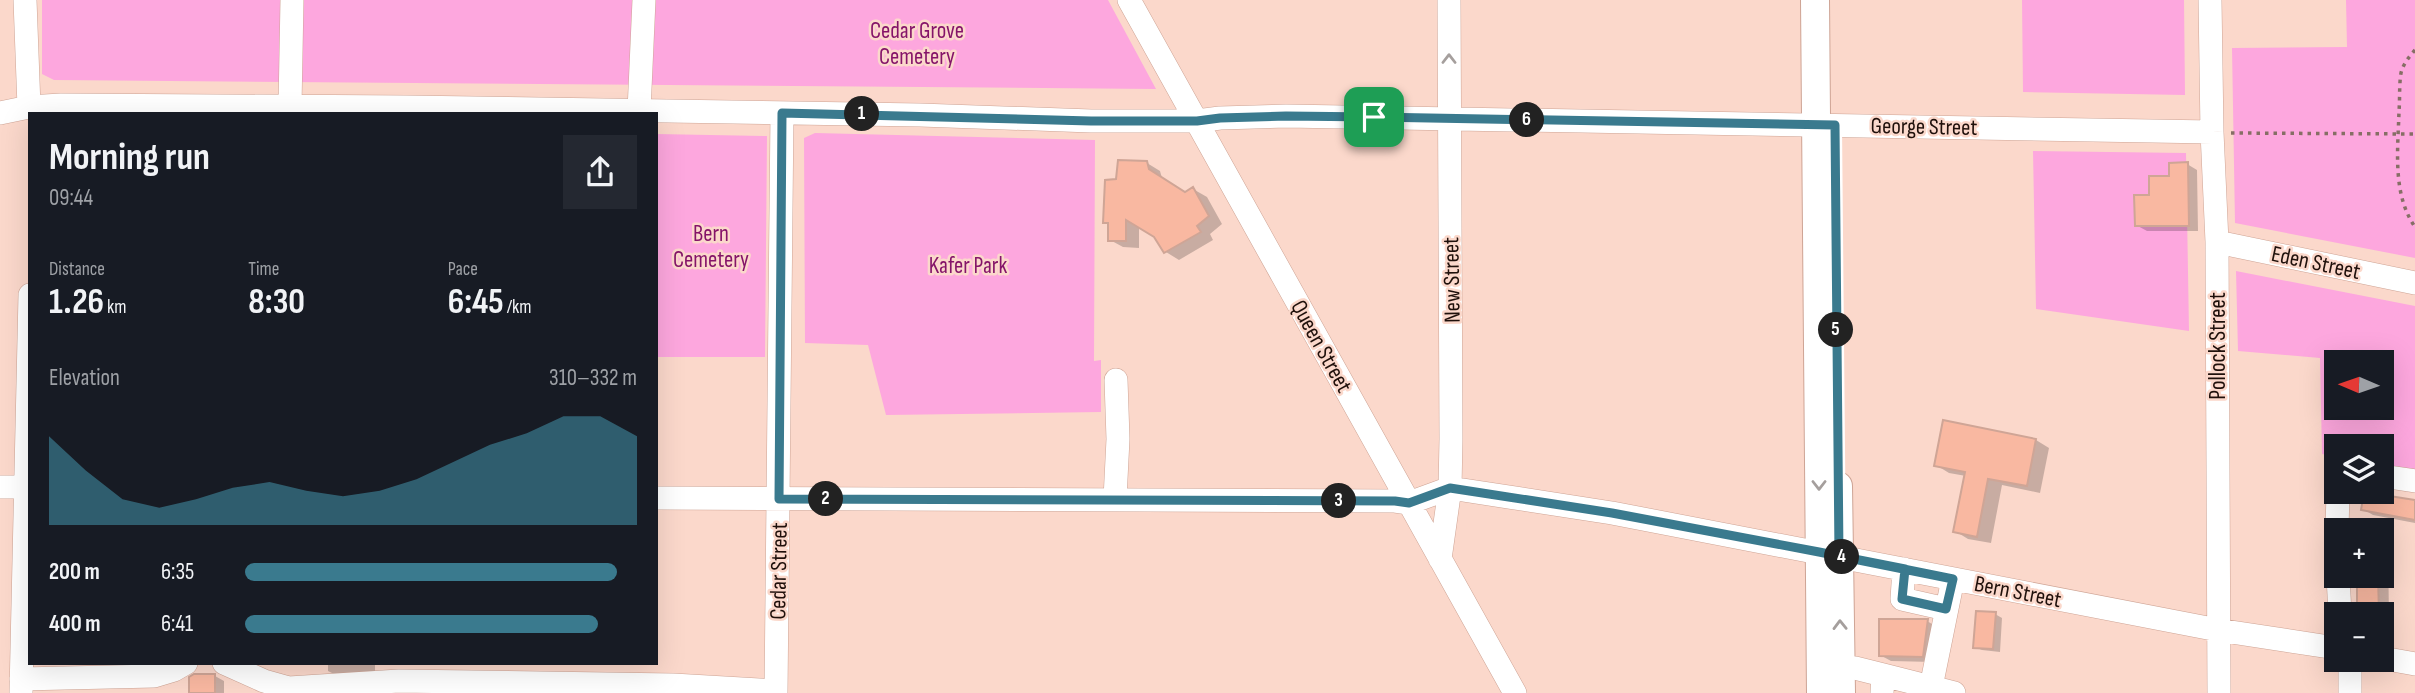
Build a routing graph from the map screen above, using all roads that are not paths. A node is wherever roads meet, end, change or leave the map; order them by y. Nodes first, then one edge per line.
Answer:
1 (25, 0) edge
2 (292, 0) edge
3 (644, 0) edge
4 (1129, 0) edge
5 (1449, 0) edge
6 (1815, 0) edge
7 (1834, 0) edge
8 (2210, 0) edge
9 (290, 106) junction
10 (32, 109) edge
11 (407, 110) edge
12 (639, 110) junction
13 (0, 113) edge
14 (782, 113) junction
15 (1449, 119) junction
16 (1197, 121) junction
17 (1826, 125) junction
18 (2212, 132) junction
19 (2217, 242) junction
20 (2415, 282) edge
21 (1116, 380) dead end
22 (2394, 478) edge
23 (2415, 481) edge
24 (0, 487) edge
25 (28, 487) edge
26 (1450, 488) junction
27 (658, 498) edge
28 (779, 499) junction
29 (1115, 499) junction
30 (1409, 503) junction
31 (1829, 554) junction
32 (1440, 559) junction
33 (1905, 569) junction
34 (1953, 579) junction
35 (1946, 609) junction
36 (2218, 630) junction
37 (2324, 646) edge
38 (11, 651) edge
39 (2394, 660) edge
40 (2415, 664) edge
41 (183, 665) edge
42 (228, 665) edge
43 (2350, 672) edge
44 (399, 679) edge
45 (1841, 680) edge
46 (1882, 684) edge
47 (21, 686) edge
48 (1931, 687) junction
49 (776, 692) edge
50 (1515, 693) edge
51 (1821, 693) edge
52 (1954, 693) edge
53 (2219, 693) edge
54 (2350, 693) edge

1 - 10 street
2 - 9 street
3 - 12 street
4 - 16 street, Queen Street
15 -> 5 street, New Street
6 - 17 main road
7 - 17 main road
8 - 18 street, Pollock Street
9 - 10 street, George Street
9 - 11 street, George Street
10 - 13 street, George Street
11 - 12 street, George Street
12 - 14 street, George Street
14 - 16 street, George Street
14 - 28 street, Cedar Street
15 - 16 street, George Street
15 - 17 street, George Street
15 - 26 street, New Street
16 - 30 street, Queen Street
17 - 18 street, George Street
17 - 31 main road
18 - 19 street, Pollock Street
19 - 20 street, Eden Street
19 - 36 street, Pollock Street
21 - 29 street
22 - 23 street
24 - 25 street
25 - 38 street
26 - 30 street, Bern Street
26 - 31 street, Bern Street
26 - 32 street, New Street
27 - 28 street, Bern Street
28 - 29 street, Bern Street
28 - 49 street, Cedar Street
29 - 30 street, Bern Street
30 - 32 street, Queen Street
31 - 33 street, Bern Street
45 -> 31 main road
31 - 51 main road
32 - 50 street, Queen Street
33 - 34 street, Bern Street
33 - 35 street
34 - 35 street
34 - 36 street, Bern Street
35 - 48 street
36 - 37 street, Bern Street
36 - 53 street, Pollock Street
38 - 47 street
39 - 40 street
41 - 47 street
42 - 44 street
43 - 54 street
44 - 49 street
45 - 46 street
46 - 48 street
48 - 52 street

